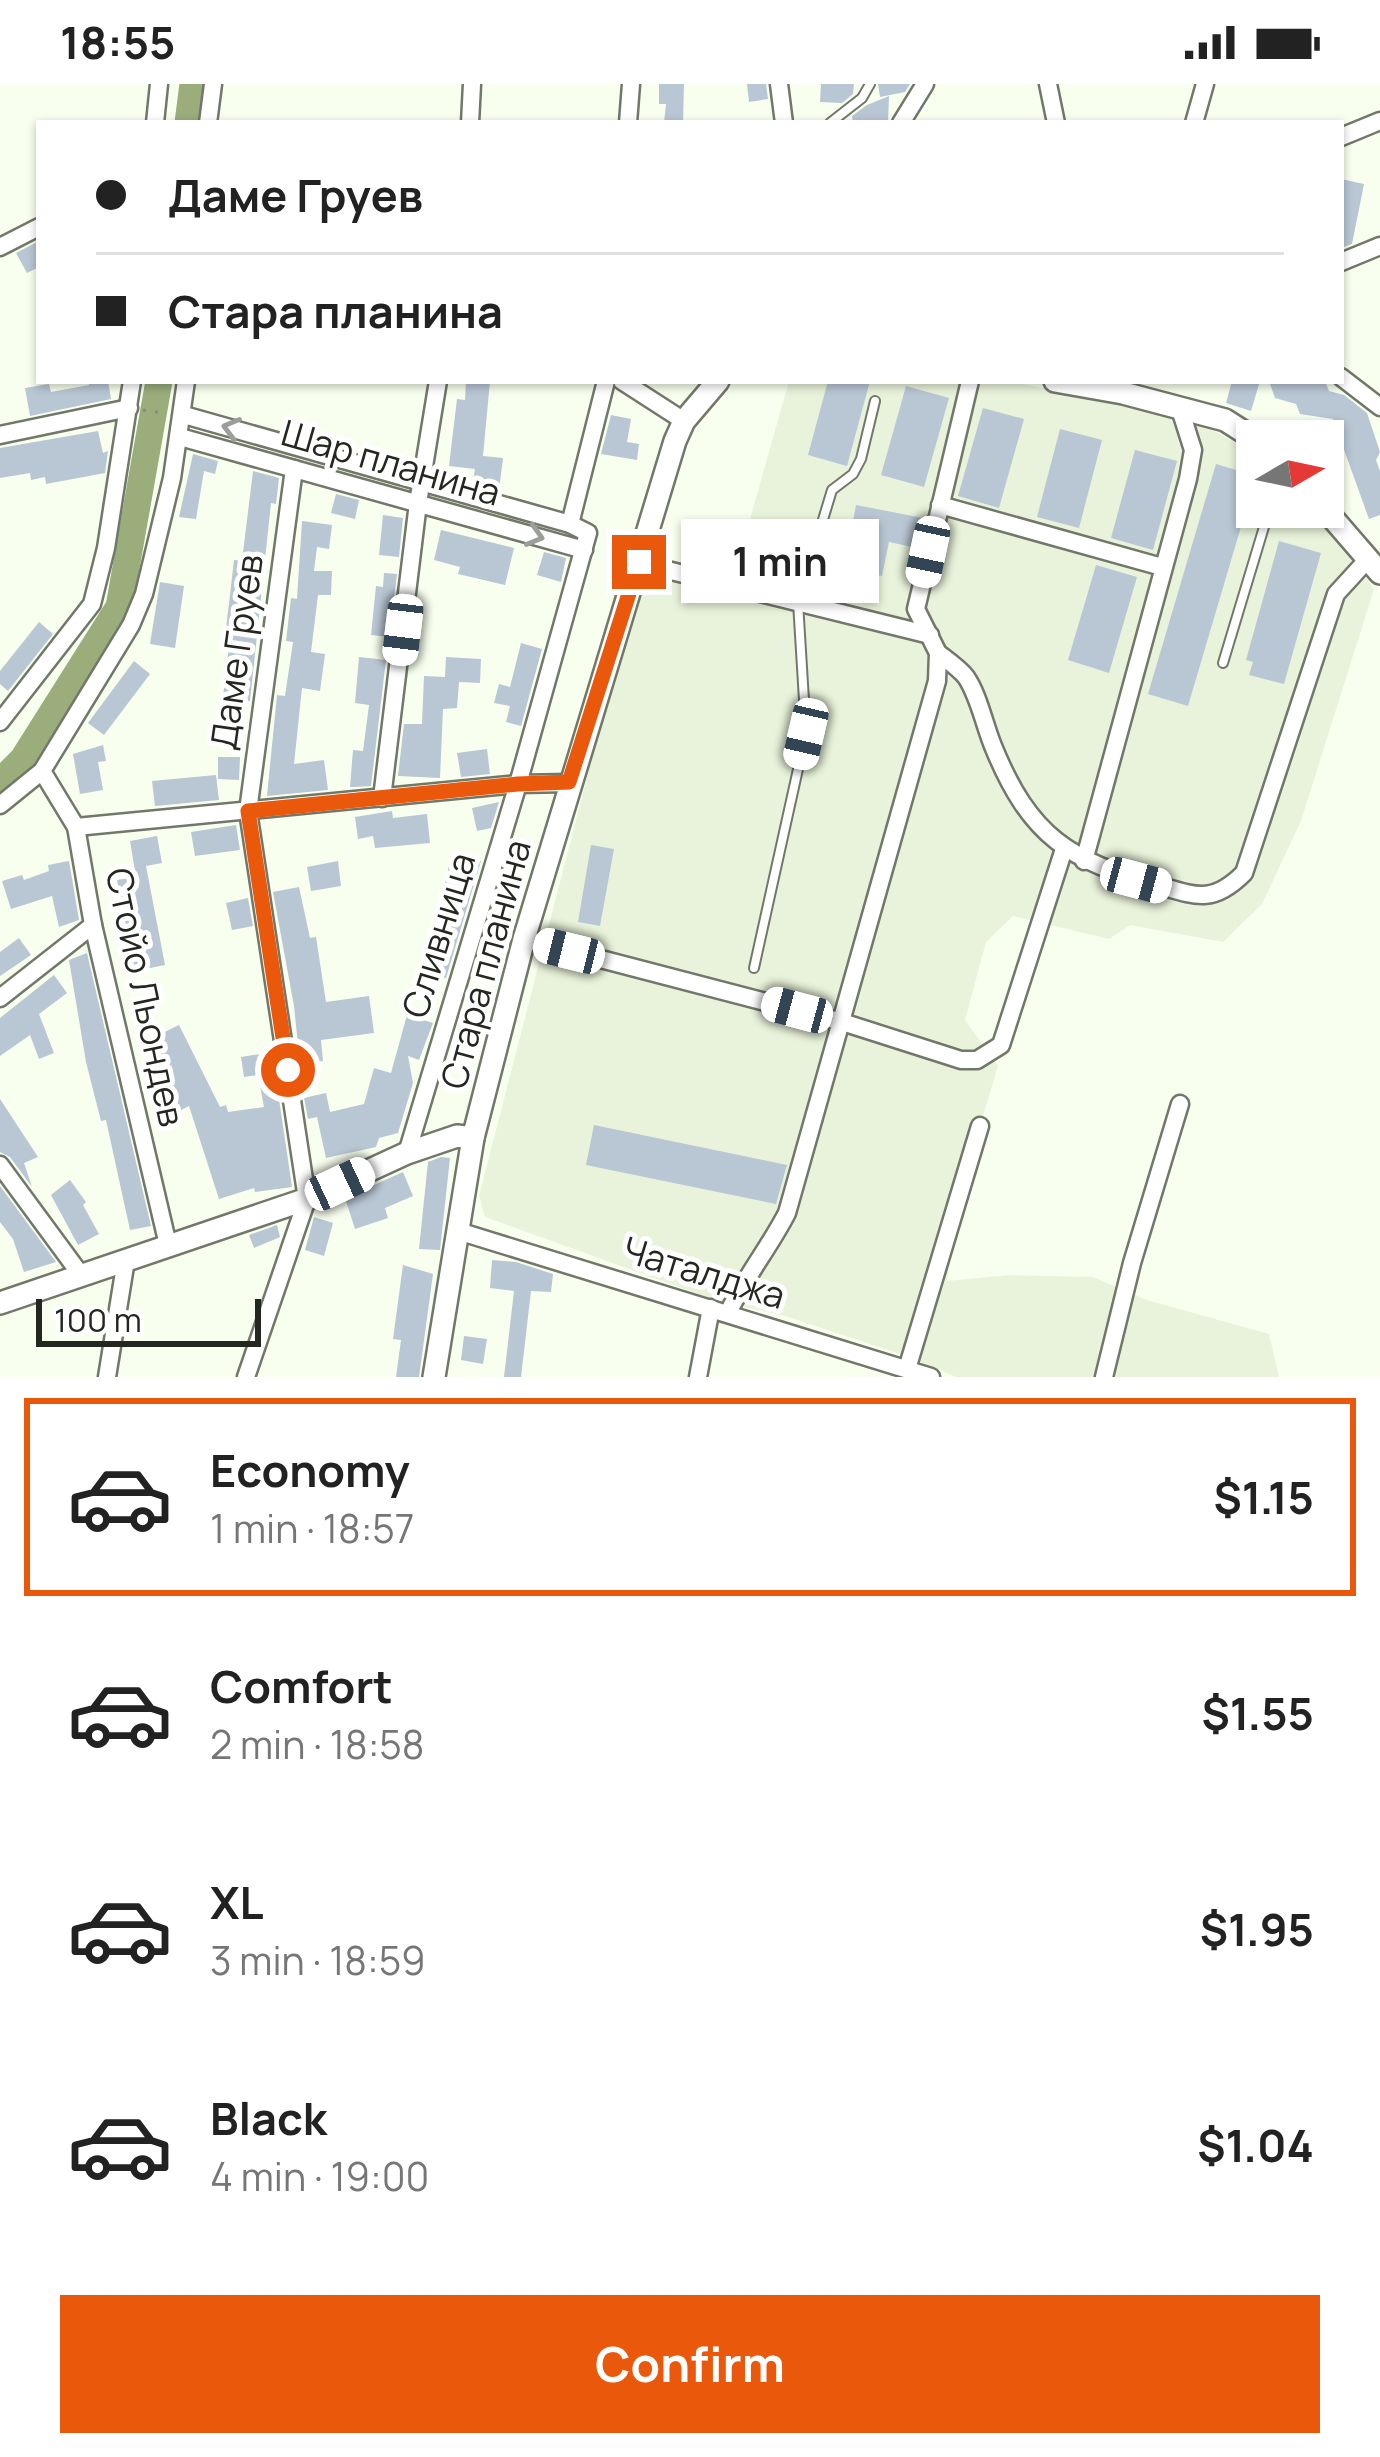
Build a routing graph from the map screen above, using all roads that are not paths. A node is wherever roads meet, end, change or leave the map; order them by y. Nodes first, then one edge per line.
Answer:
1 (159, 84) edge
2 (213, 84) edge
3 (472, 84) edge
4 (631, 84) edge
5 (778, 84) edge
6 (870, 84) edge
7 (926, 84) edge
8 (1048, 84) edge
9 (1205, 84) edge
10 (155, 120) edge
11 (208, 120) edge
12 (470, 120) edge
13 (628, 120) edge
14 (784, 120) edge
15 (834, 120) edge
16 (904, 120) edge
17 (1055, 120) edge
18 (1195, 120) edge
19 (1380, 121) edge
20 (1344, 136) edge
21 (36, 229) edge
22 (1380, 246) edge
23 (0, 247) edge
24 (1344, 261) edge
25 (1344, 379) edge
26 (132, 384) edge
27 (186, 384) edge
28 (437, 384) edge
29 (605, 384) edge
30 (627, 384) edge
31 (715, 384) edge
32 (969, 384) edge
33 (1089, 384) edge
34 (1126, 387) edge
35 (875, 401) dead end
36 (1380, 407) edge
37 (129, 408) junction
38 (1180, 409) junction
39 (184, 416) junction
40 (684, 421) junction
41 (1236, 427) edge
42 (0, 435) edge
43 (180, 437) junction
44 (294, 470) junction
45 (421, 480) junction
46 (418, 503) junction
47 (940, 505) junction
48 (578, 527) junction
49 (1264, 528) edge
50 (1341, 528) edge
51 (584, 550) junction
52 (639, 562) junction
53 (1374, 566) edge
54 (1162, 567) junction
55 (798, 602) junction
56 (934, 644) junction
57 (1223, 663) dead end
58 (1, 718) edge
59 (42, 771) junction
60 (569, 782) junction
61 (518, 784) junction
62 (382, 799) junction
63 (0, 805) edge
64 (248, 811) junction
65 (76, 827) junction
66 (1064, 849) junction
67 (1084, 861) junction
68 (93, 925) junction
69 (524, 939) junction
70 (754, 968) dead end
71 (0, 998) edge
72 (842, 1022) junction
73 (1180, 1103) dead end
74 (980, 1126) dead end
75 (473, 1138) junction
76 (406, 1153) junction
77 (0, 1165) edge
78 (307, 1199) junction
79 (458, 1231) junction
80 (169, 1246) junction
81 (126, 1260) junction
82 (82, 1275) junction
83 (0, 1303) edge
84 (720, 1310) junction
85 (883, 1369) edge
86 (907, 1369) junction
87 (107, 1377) edge
88 (246, 1377) edge
89 (434, 1377) edge
90 (698, 1377) edge
91 (931, 1377) edge
92 (1104, 1377) edge

1 - 10 street
2 - 11 street
3 - 12 street
4 - 13 street
5 - 14 street
6 - 15 lane
7 - 16 street
8 - 17 street
9 - 18 street
19 - 20 street
21 - 23 street
22 - 24 street
25 - 36 street
26 - 37 street
27 - 39 street
28 - 45 street
29 - 48 street, Сливница
30 - 40 street
31 - 40 street, Стара планина
32 - 47 street
33 - 34 street
34 - 38 street
35 - 55 lane
37 - 42 street
37 - 58 street
38 - 41 street
38 - 54 street
39 - 43 street
45 -> 39 street, Шар планина
40 - 52 street, Стара планина
43 - 44 street, Шар планина
43 - 59 street
44 - 46 street, Шар планина
44 - 64 street, Даме Груев
45 - 46 street
45 - 48 street, Шар планина
46 -> 51 street, Шар планина
46 - 62 street
47 - 54 street
47 - 56 street
48 - 51 street, Сливница
49 - 57 lane
50 - 53 street
51 - 61 street, Сливница
52 - 55 street
52 - 60 street, Стара планина
53 - 67 street
54 - 67 street
55 - 56 street
55 - 70 lane
56 - 66 street
56 - 72 street
59 - 63 street
59 - 65 street, Стойо Льондев
60 - 61 street
60 - 69 street, Стара планина
61 - 62 street
61 - 76 street, Сливница
62 - 64 street
64 - 65 street
64 - 78 street, Даме Груев
65 - 68 street, Стойо Льондев
66 - 67 street
66 - 72 street
68 - 71 street
68 - 80 street, Стойо Льондев
69 - 72 street
69 - 75 street, Стара планина
72 - 84 street
73 - 92 street
74 - 86 street
75 - 76 street
75 - 79 street, Стара планина
76 - 78 street
77 - 82 street
78 - 80 street
78 - 88 street
79 - 84 street, Чаталджа
79 - 89 street, Стара планина
80 - 81 street
81 - 82 street
81 - 87 street
82 - 83 street
84 - 85 street, Чаталджа
84 - 90 street
85 - 86 street, Чаталджа
86 - 91 street, Чаталджа

